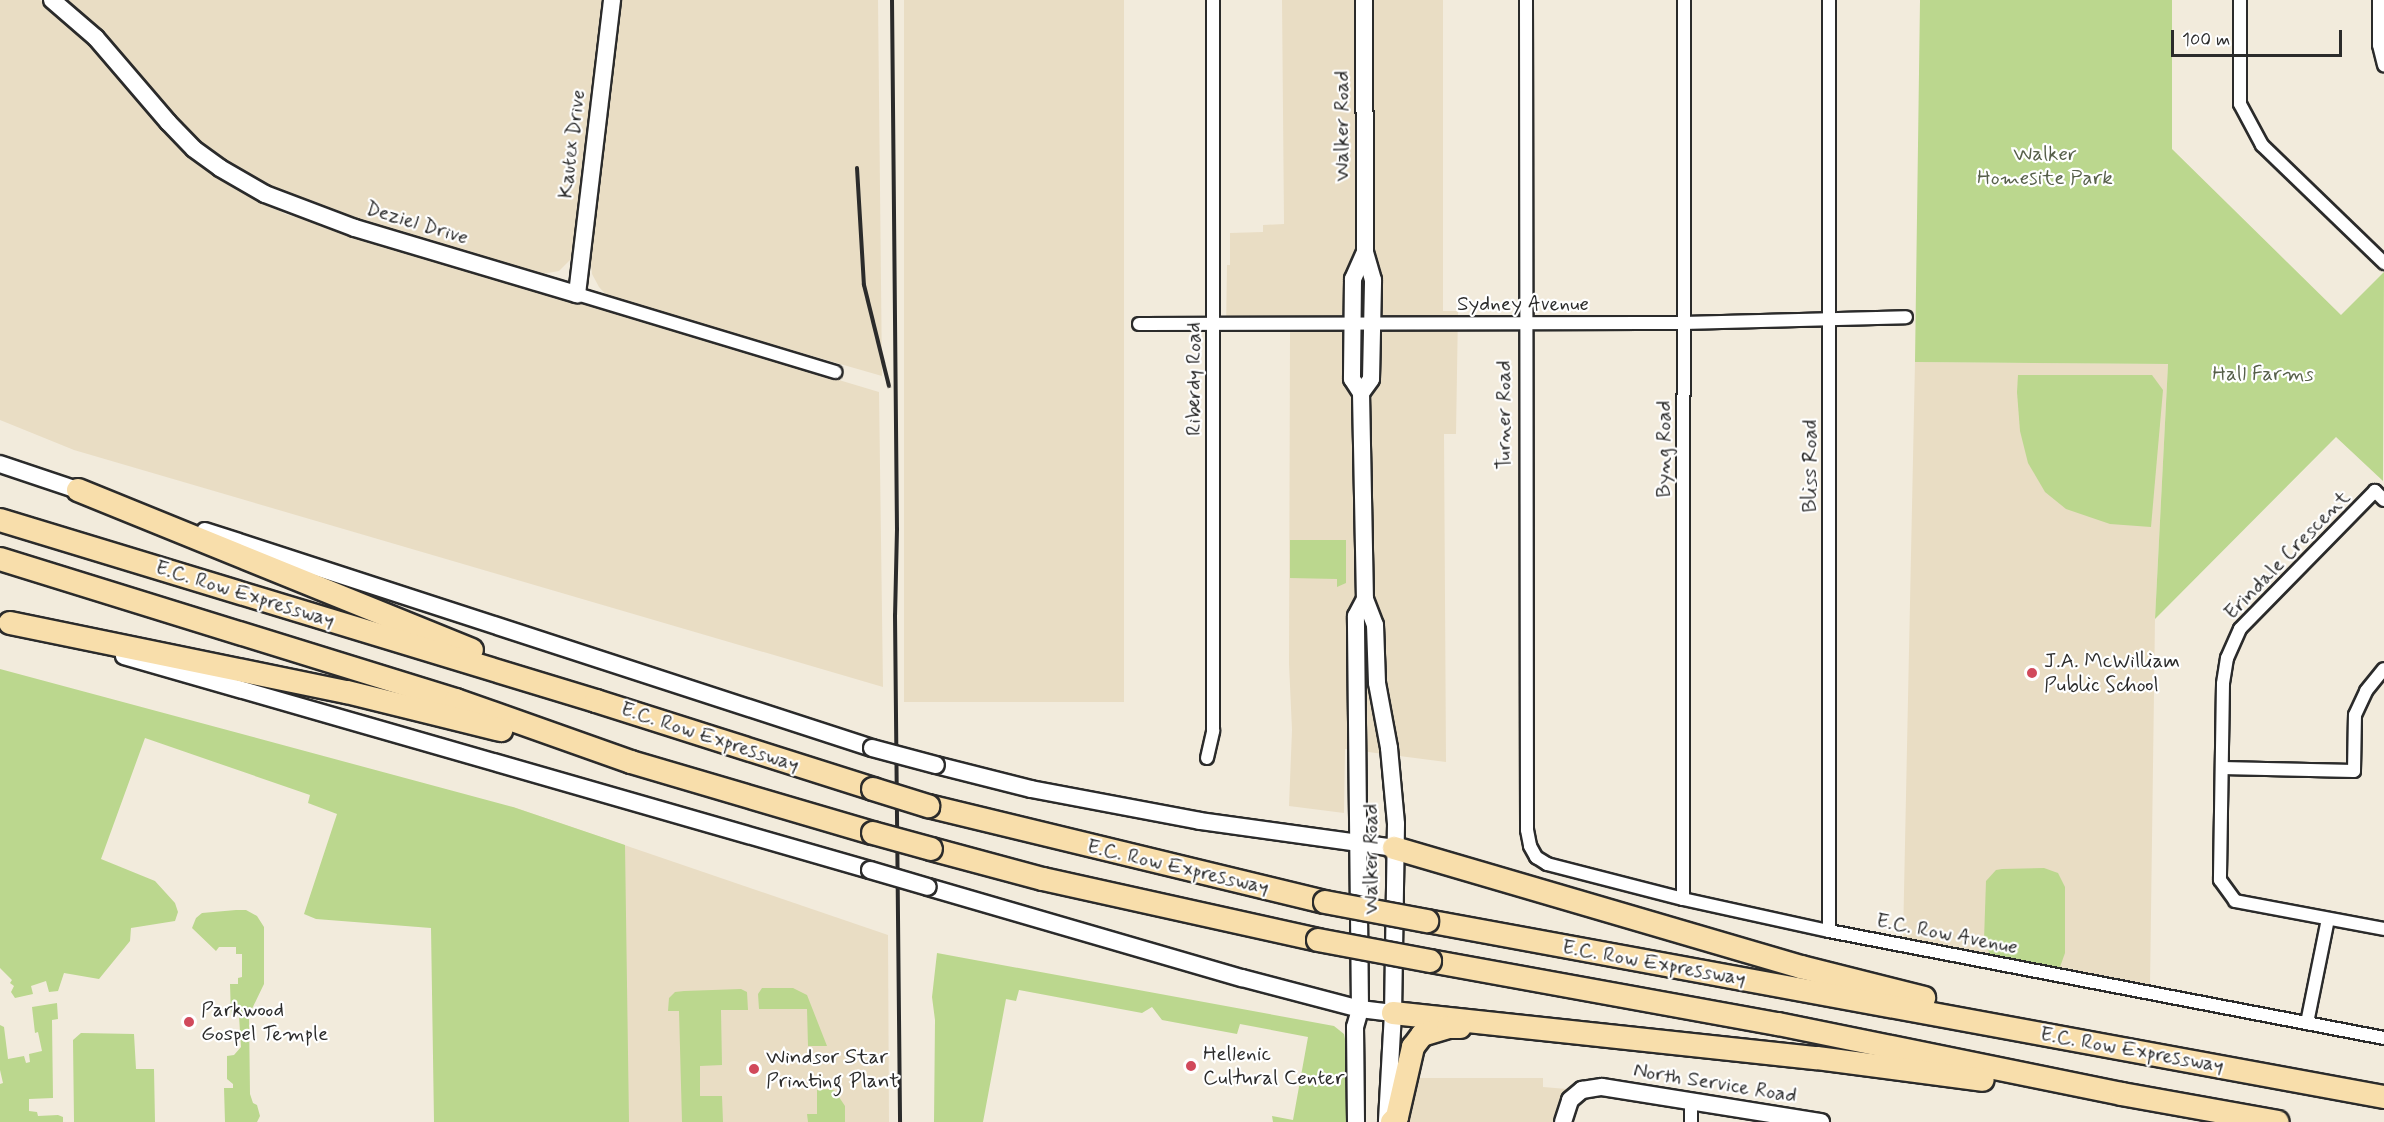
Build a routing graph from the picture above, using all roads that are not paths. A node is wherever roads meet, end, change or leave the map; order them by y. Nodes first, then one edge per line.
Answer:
1 (52, 0) edge
2 (612, 0) edge
3 (1213, 0) edge
4 (1364, 0) edge
5 (1526, 0) edge
6 (1684, 0) edge
7 (1829, 0) edge
8 (2240, 0) edge
9 (2379, 0) edge
10 (2384, 65) edge
11 (1365, 252) junction
12 (2384, 263) edge
13 (577, 294) junction
14 (1906, 317) dead end
15 (1829, 321) junction
16 (1213, 323) junction
17 (1526, 323) junction
18 (1683, 323) junction
19 (1139, 324) dead end
20 (1353, 324) junction
21 (1372, 324) junction
22 (836, 372) dead end
23 (1361, 393) junction
24 (0, 464) edge
25 (78, 490) junction
26 (2384, 500) edge
27 (0, 520) edge
28 (0, 560) edge
29 (1365, 599) junction
30 (5, 622) edge
31 (2384, 669) edge
32 (596, 701) junction
33 (1207, 758) dead end
34 (631, 762) junction
35 (2222, 768) junction
36 (1527, 830) joint
37 (1357, 843) junction
38 (1394, 848) junction
39 (1683, 899) junction
40 (2328, 919) junction
41 (2384, 929) edge
42 (1829, 931) junction
43 (1360, 1009) junction
44 (1393, 1013) junction
45 (2307, 1023) junction
46 (1525, 1027) junction
47 (2070, 1038) junction
48 (2384, 1038) edge
49 (2122, 1094) junction
50 (2384, 1097) edge
51 (1691, 1102) junction
52 (1356, 1122) edge
53 (1387, 1122) edge
54 (1392, 1122) edge
55 (1563, 1122) edge
56 (1691, 1122) edge
57 (1821, 1122) edge
58 (2277, 1122) edge

1 - 13 main road, Deziel Drive
2 - 13 main road, Kautex Drive
3 - 16 street, Riberdy Road
4 - 11 main road, Walker Road
5 - 17 street, Turner Road
6 - 18 street, Byng Road
7 - 15 street, Bliss Road
8 - 12 street
9 - 10 street
11 - 20 main road, Walker Road
11 - 21 main road, Walker Road
13 - 22 street, Deziel Drive
14 - 15 street, Sydney Avenue
15 - 18 street, Sydney Avenue
15 - 42 street, Bliss Road
16 - 19 street, Sydney Avenue
16 - 20 street, Sydney Avenue
16 - 33 street, Riberdy Road
17 - 18 street, Sydney Avenue
17 - 21 street, Sydney Avenue
17 - 36 street, Turner Road
18 - 39 street, Byng Road
20 - 21 street, Sydney Avenue
20 - 23 main road, Walker Road
21 - 23 main road, Walker Road
23 - 29 main road, Walker Road
24 - 25 main road
25 - 32 highway
25 - 37 main road, bridge
26 - 35 street, Erindale Crescent
27 - 32 highway, E.C. Row Expressway
28 - 34 highway, E.C. Row Expressway
29 - 37 main road, Walker Road
29 - 38 main road, Walker Road
30 - 34 highway
30 - 43 main road, bridge
31 - 35 street
32 - 47 highway, E.C. Row Expressway, bridge
34 - 49 highway, E.C. Row Expressway, bridge
35 - 40 street, Erindale Crescent
36 - 39 street, E.C. Row Avenue
37 - 38 main road
37 - 43 main road, Walker Road
38 - 44 main road, Walker Road
38 - 47 highway
39 - 42 street, E.C. Row Avenue
40 - 41 street
40 - 45 street
42 - 45 street, E.C. Row Avenue
43 - 44 main road
43 - 52 main road, Walker Road
44 - 46 highway
44 - 53 main road, Walker Road
45 - 48 street, E.C. Row Avenue
46 - 49 highway
46 - 54 highway
47 - 50 highway, E.C. Row Expressway
49 - 58 highway, E.C. Row Expressway
51 - 55 main road, North Service Road
51 - 56 street
51 - 57 main road, North Service Road

